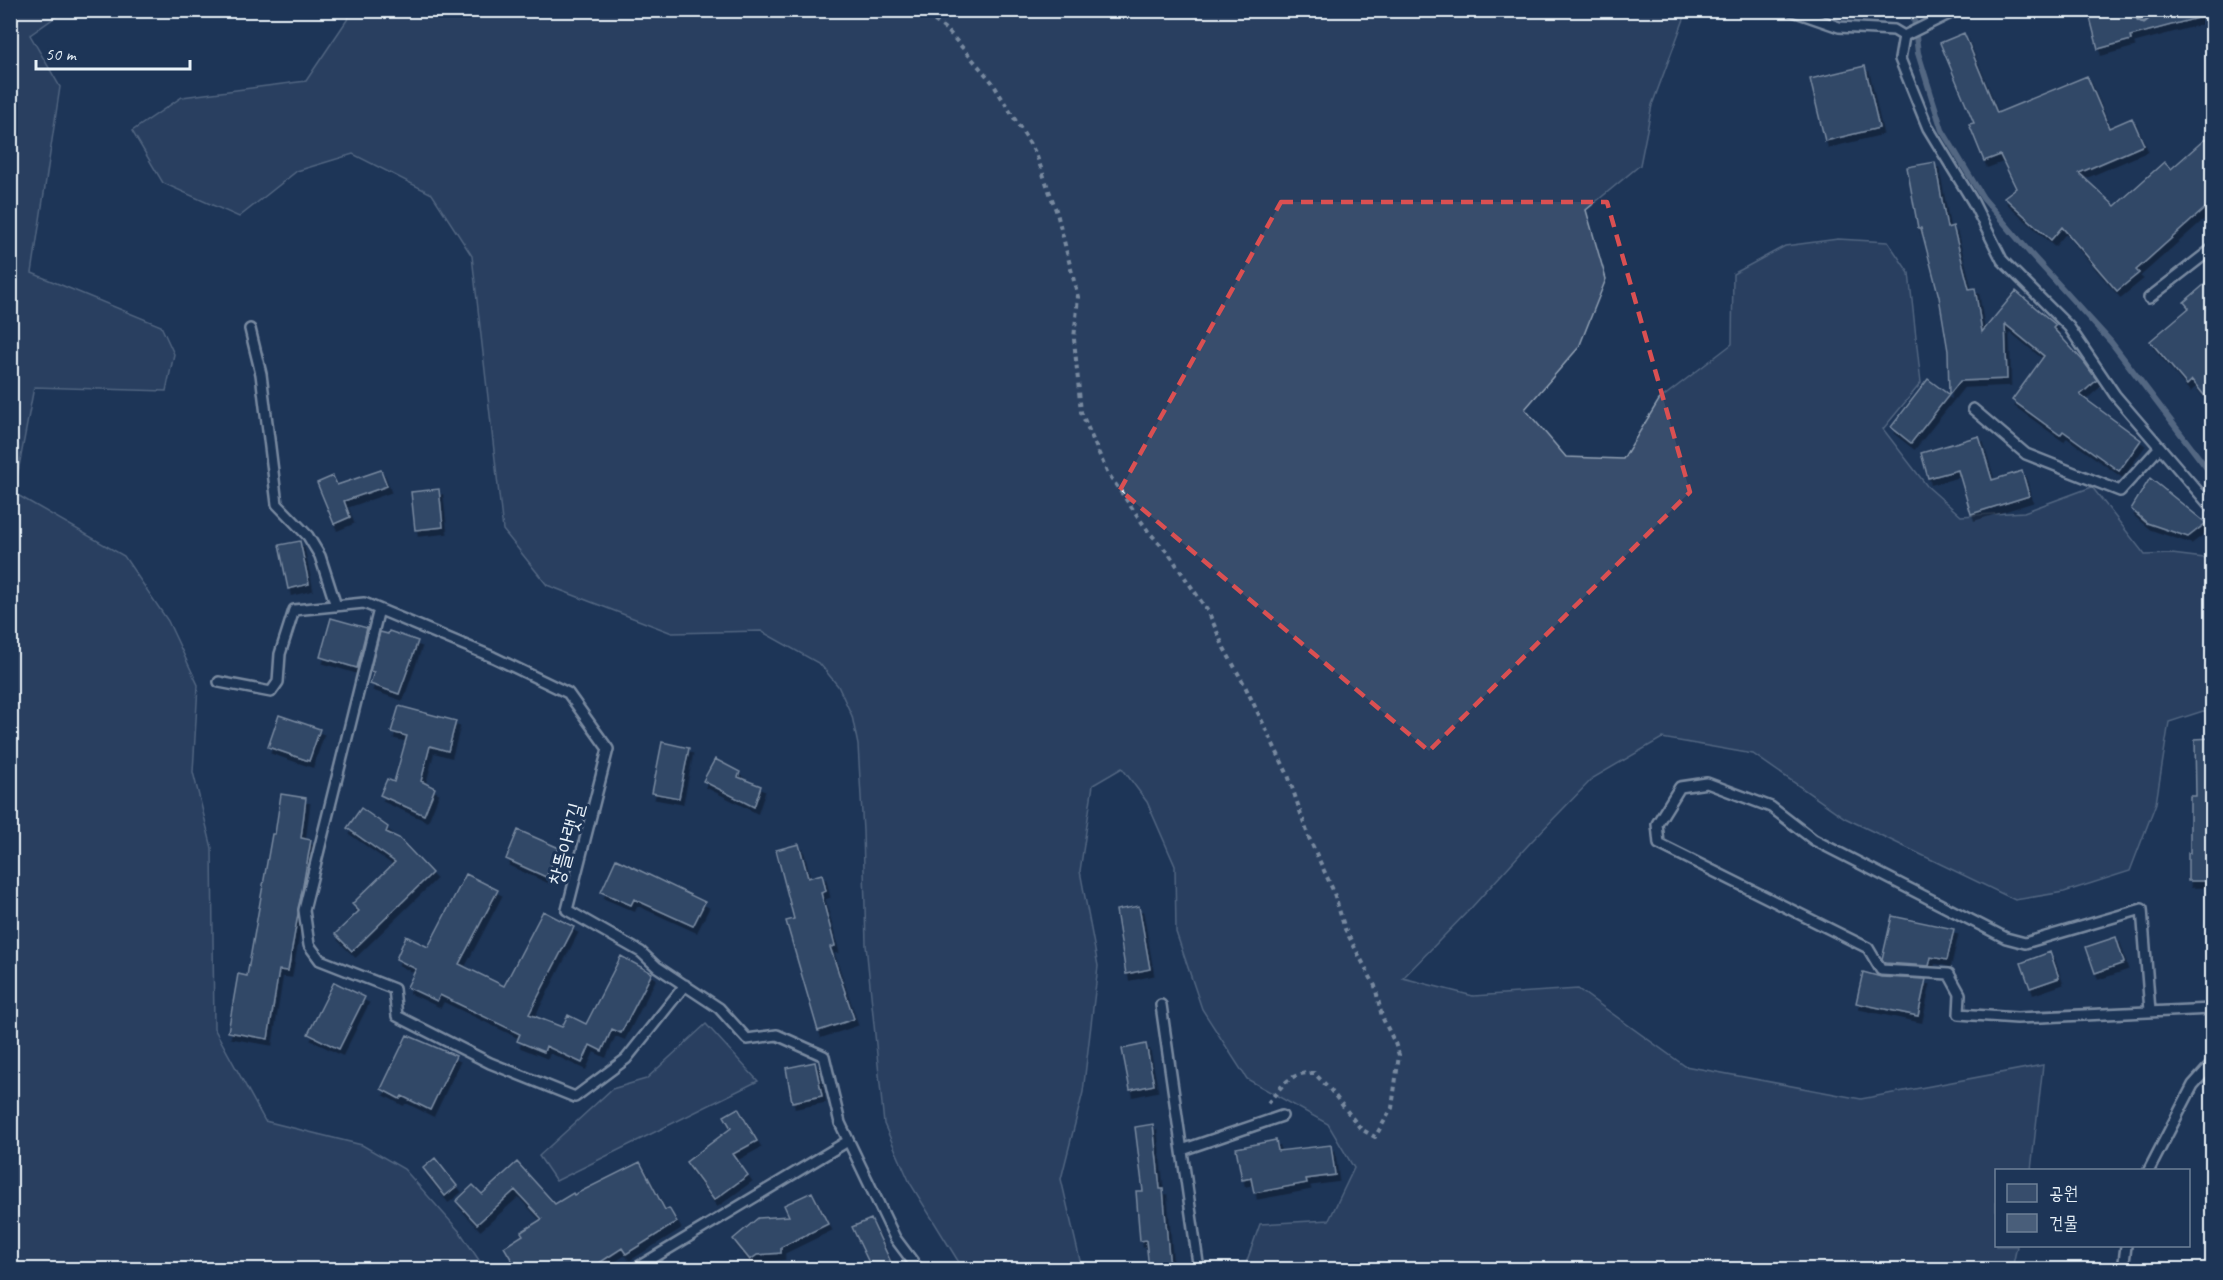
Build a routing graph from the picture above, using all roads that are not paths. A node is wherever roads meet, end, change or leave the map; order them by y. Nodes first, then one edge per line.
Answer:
1 (1790, 10) edge
2 (1957, 10) edge
3 (1905, 35) junction
4 (2212, 249) edge
5 (2149, 298) dead end
6 (250, 329) dead end
7 (1973, 409) dead end
8 (2160, 447) junction
9 (2212, 508) edge
10 (336, 606) junction
11 (379, 609) junction
12 (219, 682) dead end
13 (685, 985) junction
14 (1161, 1005) dead end
15 (2212, 1009) edge
16 (2150, 1011) junction
17 (2212, 1064) edge
18 (1282, 1116) dead end
19 (848, 1142) junction
20 (1182, 1150) junction
21 (2151, 1169) edge
22 (2126, 1247) edge
23 (633, 1269) edge
24 (919, 1269) edge
25 (1199, 1269) edge
26 (2123, 1269) edge

1 - 3 lane
2 - 3 lane
3 - 8 lane
4 - 5 lane
6 - 10 lane
7 - 8 lane
8 - 9 lane
10 - 11 lane, 창뜰아랫길
10 - 12 lane, 창뜰아랫길
11 - 13 lane, 창뜰아랫길
11 - 13 lane
13 - 19 lane, 창뜰아랫길
14 - 20 lane
15 - 16 lane
16 - 16 lane
17 - 21 lane
18 - 20 lane
19 - 23 lane
19 - 24 lane, 창뜰아랫길
20 - 25 lane
22 - 26 lane

